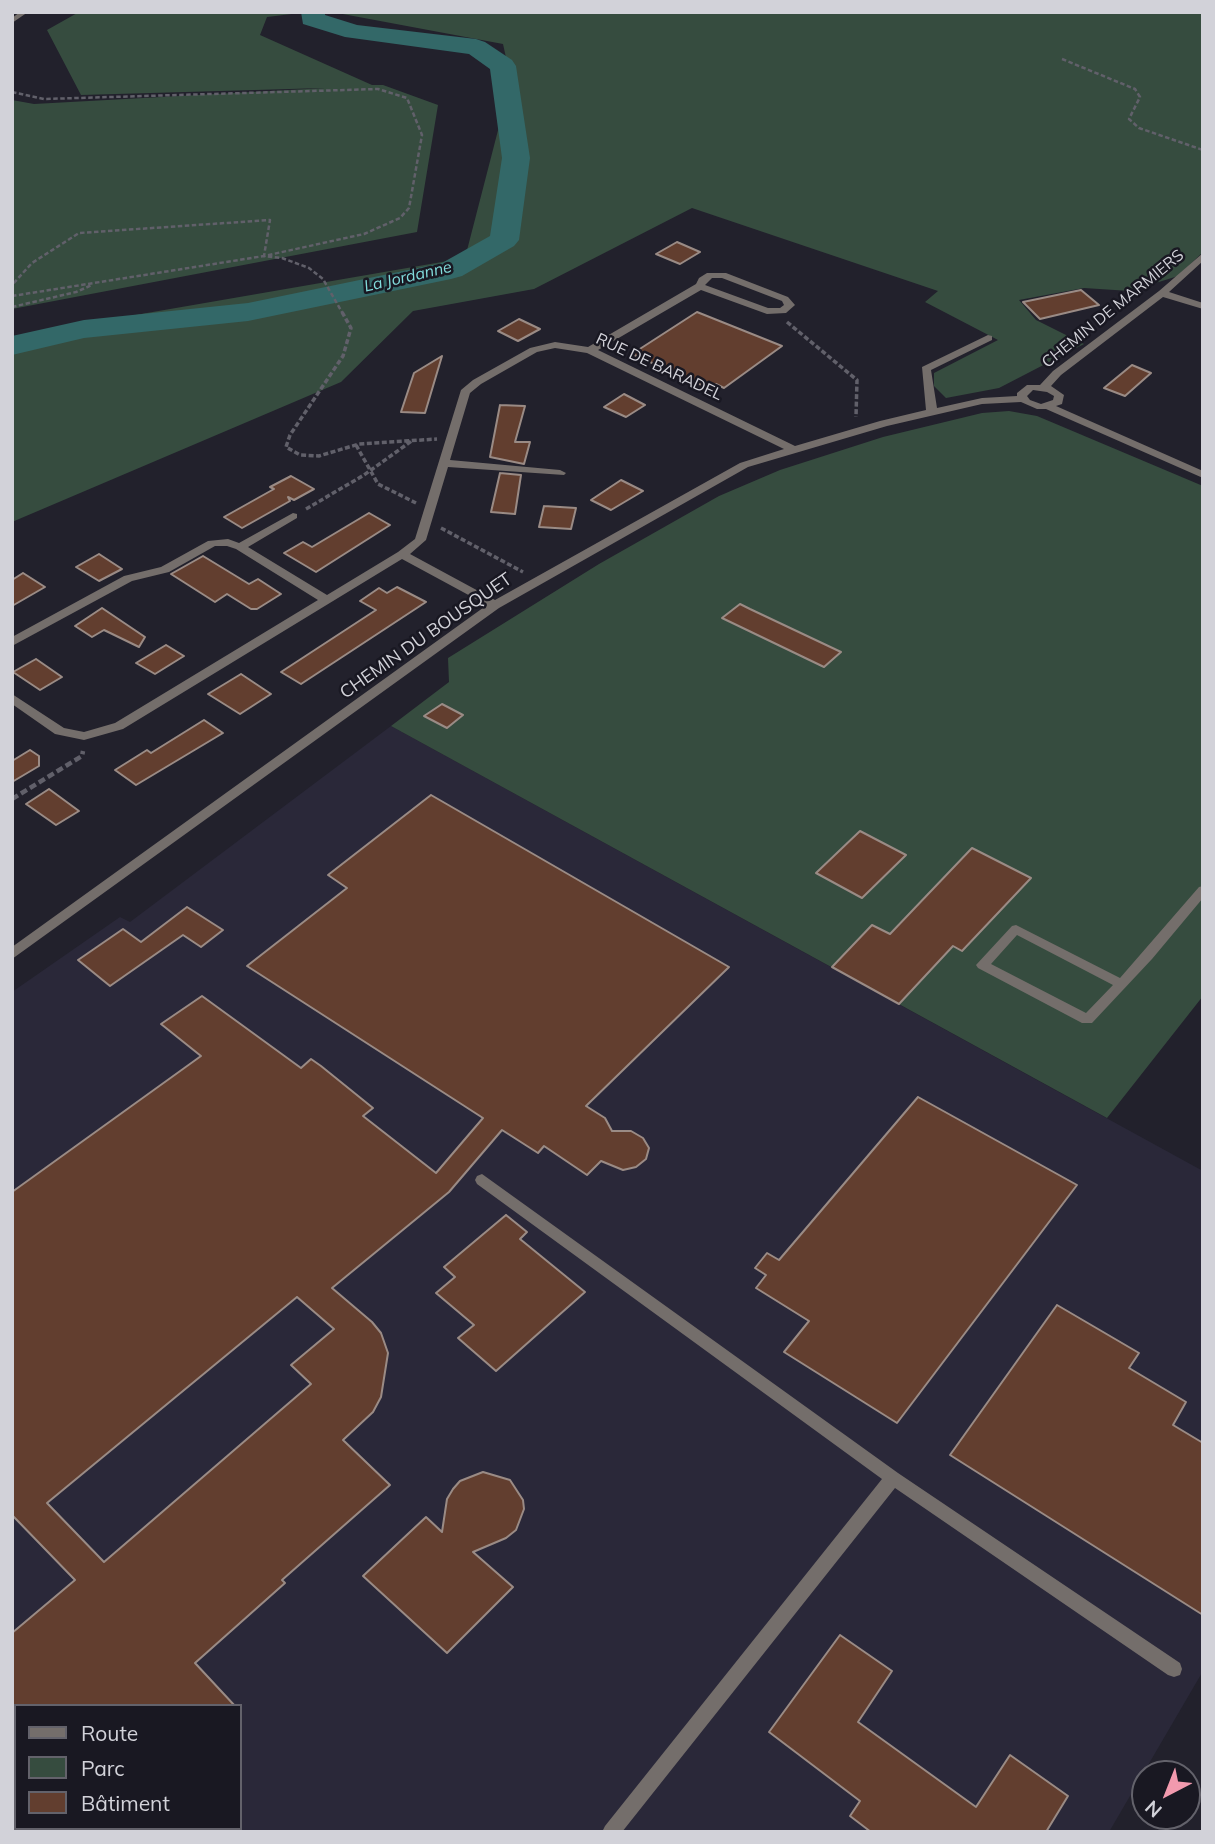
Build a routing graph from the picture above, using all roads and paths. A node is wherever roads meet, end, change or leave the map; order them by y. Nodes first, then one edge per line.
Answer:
1 (25, 12) edge
2 (12, 21) edge
3 (1062, 60) dead end
4 (12, 92) edge
5 (1203, 150) edge
6 (264, 256) junction
7 (1203, 256) edge
8 (97, 283) junction
9 (12, 285) edge
10 (700, 286) junction
11 (1162, 293) junction
12 (12, 296) edge
13 (1203, 306) edge
14 (12, 307) edge
15 (772, 311) junction
16 (988, 338) dead end
17 (590, 350) junction
18 (1044, 387) junction
19 (1022, 399) junction
20 (1048, 407) junction
21 (932, 413) junction
22 (856, 431) junction
23 (452, 438) junction
24 (414, 440) junction
25 (356, 445) junction
26 (792, 449) junction
27 (444, 463) junction
28 (369, 472) junction
29 (560, 473) dead end
30 (1203, 475) edge
31 (428, 514) junction
32 (293, 516) joint
33 (240, 547) junction
34 (401, 554) junction
35 (539, 581) junction
36 (327, 600) junction
37 (495, 605) junction
38 (12, 642) edge
39 (12, 698) edge
40 (84, 736) junction
41 (12, 799) edge
42 (1203, 890) edge
43 (12, 954) edge
44 (1122, 984) junction
45 (482, 1180) dead end
46 (893, 1478) junction
47 (1174, 1669) dead end
48 (611, 1832) edge

1 - 2 lane
3 - 5 path
4 - 6 path
6 - 8 path
6 - 9 path
6 - 25 path
7 - 11 street, CHEMIN DE MARMIERS
8 - 12 path
8 - 14 path
10 - 15 street
10 - 15 street
10 - 17 street
11 - 13 street
11 - 18 street, CHEMIN DE MARMIERS
15 - 22 path
16 - 21 street
17 - 23 street, RUE DE BARADEL
17 - 26 street, RUE DE BARADEL
18 - 19 street, CHEMIN DE MARMIERS
18 - 20 street
19 - 20 street
19 - 21 street, CHEMIN DU BOUSQUET
20 - 30 street
21 - 22 street, CHEMIN DU BOUSQUET
22 - 26 street, CHEMIN DU BOUSQUET
23 - 24 path
23 - 27 street, RUE DE BARADEL
24 - 25 path
24 - 28 path
25 - 28 path
26 - 35 street, CHEMIN DU BOUSQUET
27 - 29 street
27 - 31 street, RUE DE BARADEL
28 - 31 path
28 - 32 path
31 - 34 street, RUE DE BARADEL
31 - 35 path
32 - 33 street
33 - 36 street
33 - 38 street
34 - 36 street, RUE DE BARADEL
34 - 37 street
35 - 37 street, CHEMIN DU BOUSQUET
36 - 40 street, RUE DE BARADEL
37 - 43 street, CHEMIN DU BOUSQUET
39 - 40 street
40 - 41 path
42 - 44 lane
44 - 44 lane
45 - 46 lane
46 - 47 lane
46 - 48 lane

